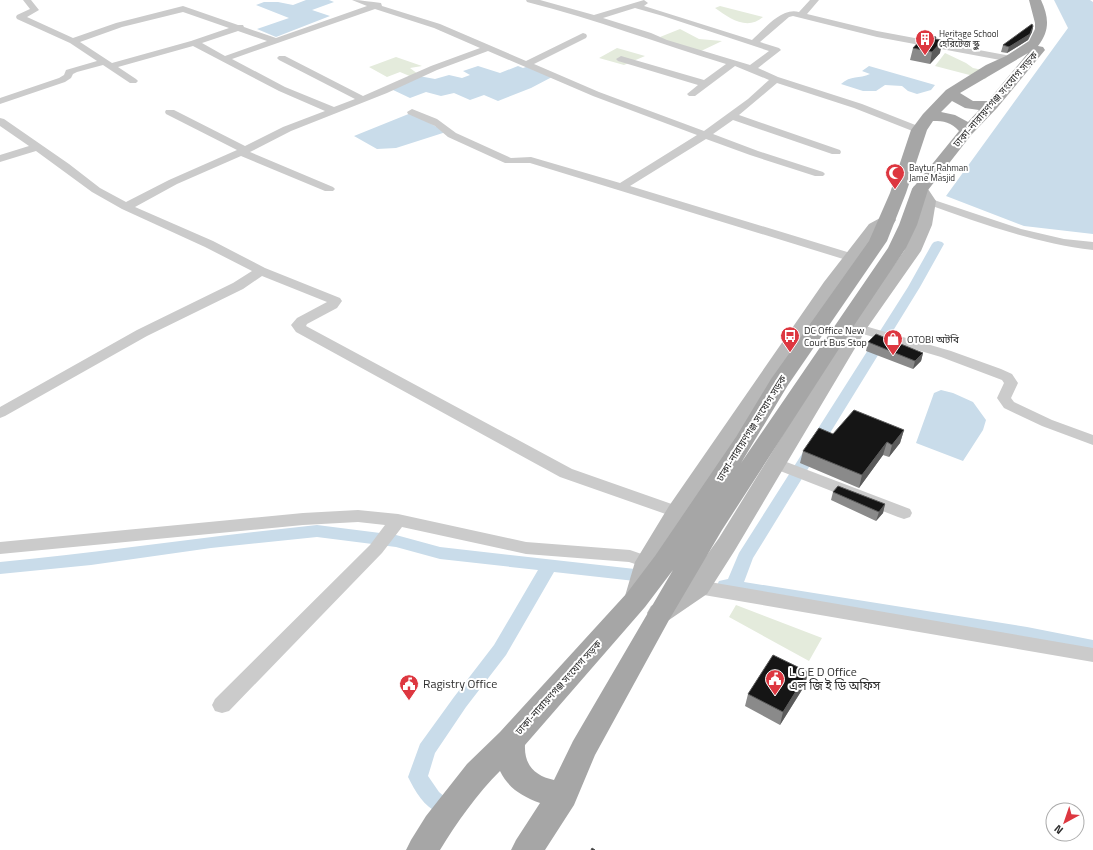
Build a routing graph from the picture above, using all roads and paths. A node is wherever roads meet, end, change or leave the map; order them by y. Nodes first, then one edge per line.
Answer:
1 (27, 0) edge
2 (356, 0) edge
3 (530, 0) edge
4 (653, 0) edge
5 (815, 0) edge
6 (1035, 0) edge
7 (1043, 0) edge
8 (389, 2) dead end
9 (375, 6) junction
10 (636, 6) junction
11 (801, 15) junction
12 (594, 18) junction
13 (240, 27) junction
14 (582, 36) dead end
15 (73, 41) junction
16 (277, 41) junction
17 (194, 43) junction
18 (754, 44) junction
19 (487, 48) junction
20 (282, 58) dead end
21 (224, 59) junction
22 (621, 59) dead end
23 (1011, 59) junction
24 (733, 63) junction
25 (109, 64) junction
26 (527, 64) junction
27 (751, 68) junction
28 (775, 79) junction
29 (133, 81) dead end
30 (706, 84) junction
31 (951, 93) junction
32 (692, 94) dead end
33 (362, 100) junction
34 (0, 101) edge
35 (992, 106) junction
36 (334, 110) junction
37 (170, 112) dead end
38 (412, 112) dead end
39 (731, 116) junction
40 (0, 121) edge
41 (924, 124) junction
42 (967, 131) junction
43 (705, 135) junction
44 (36, 147) junction
45 (243, 151) junction
46 (836, 152) dead end
47 (0, 159) edge
48 (819, 174) dead end
49 (622, 186) junction
50 (329, 189) dead end
51 (924, 195) junction
52 (126, 207) junction
53 (888, 220) junction
54 (1093, 246) edge
55 (854, 258) junction
56 (261, 271) junction
57 (864, 330) junction
58 (0, 413) edge
59 (1093, 440) edge
60 (781, 465) junction
61 (677, 512) junction
62 (904, 513) dead end
63 (397, 521) junction
64 (0, 548) edge
65 (648, 562) junction
66 (698, 587) junction
67 (636, 600) junction
68 (660, 613) junction
69 (1093, 655) edge
70 (222, 705) dead end
71 (510, 741) junction
72 (563, 795) junction
73 (422, 850) edge
74 (527, 850) edge

1 - 15 street
2 - 9 street
3 - 12 street
4 - 10 street
5 - 11 street
6 - 23 main road, ঢাকা-নারায়ণগঞ্জ সংযোগ সড়ক
7 - 35 main road, ঢাকা-নারায়ণগঞ্জ সংযোগ সড়ক
8 - 9 street
9 - 16 street
9 - 19 street
10 - 12 street
10 - 18 street
11 - 18 street
11 - 23 street
12 - 24 street
13 - 15 street
13 - 16 street
13 - 17 street
14 - 26 street
15 - 25 street
16 - 21 street
17 - 21 street
17 - 25 street
18 - 27 street
19 - 26 street
19 - 33 street
20 - 33 street
21 - 36 street
22 - 30 street
23 - 31 main road, ঢাকা-নারায়ণগঞ্জ সংযোগ সড়ক
24 - 27 street
24 - 30 street
25 - 29 street
25 - 34 street
26 - 43 street
27 - 28 street
28 - 39 street
28 - 41 street
30 - 32 street
31 - 35 main road
31 - 41 main road, ঢাকা-নারায়ণগঞ্জ সংযোগ সড়ক
33 - 36 street
35 - 42 main road, ঢাকা-নারায়ণগঞ্জ সংযোগ সড়ক
36 - 45 street
37 - 45 street
38 - 49 street
39 - 43 street
39 - 46 street
40 - 44 street
41 - 42 main road
41 - 53 main road, ঢাকা-নারায়ণগঞ্জ সংযোগ সড়ক
42 - 51 main road, ঢাকা-নারায়ণগঞ্জ সংযোগ সড়ক
43 - 48 street
43 - 49 street
44 - 47 street
44 - 52 street
45 - 50 street
45 - 52 street
49 - 55 street
51 - 54 street
51 - 57 street
51 - 68 main road, ঢাকা-নারায়ণগঞ্জ সংযোগ সড়ক
52 - 56 street
53 - 55 street
53 - 67 main road, ঢাকা-নারায়ণগঞ্জ সংযোগ সড়ক
55 - 61 street
56 - 58 street
56 - 61 street
57 - 59 street
57 - 60 street
60 - 62 street
60 - 66 street
61 - 65 street
63 - 64 street
63 - 65 street
63 - 70 street
65 - 67 street
66 - 68 street
66 - 69 street
67 - 71 main road, ঢাকা-নারায়ণগঞ্জ সংযোগ সড়ক
68 - 72 main road, ঢাকা-নারায়ণগঞ্জ সংযোগ সড়ক
71 - 72 main road
71 - 73 main road, ঢাকা-নারায়ণগঞ্জ সংযোগ সড়ক
72 - 74 main road, ঢাকা-নারায়ণগঞ্জ সংযোগ সড়ক

